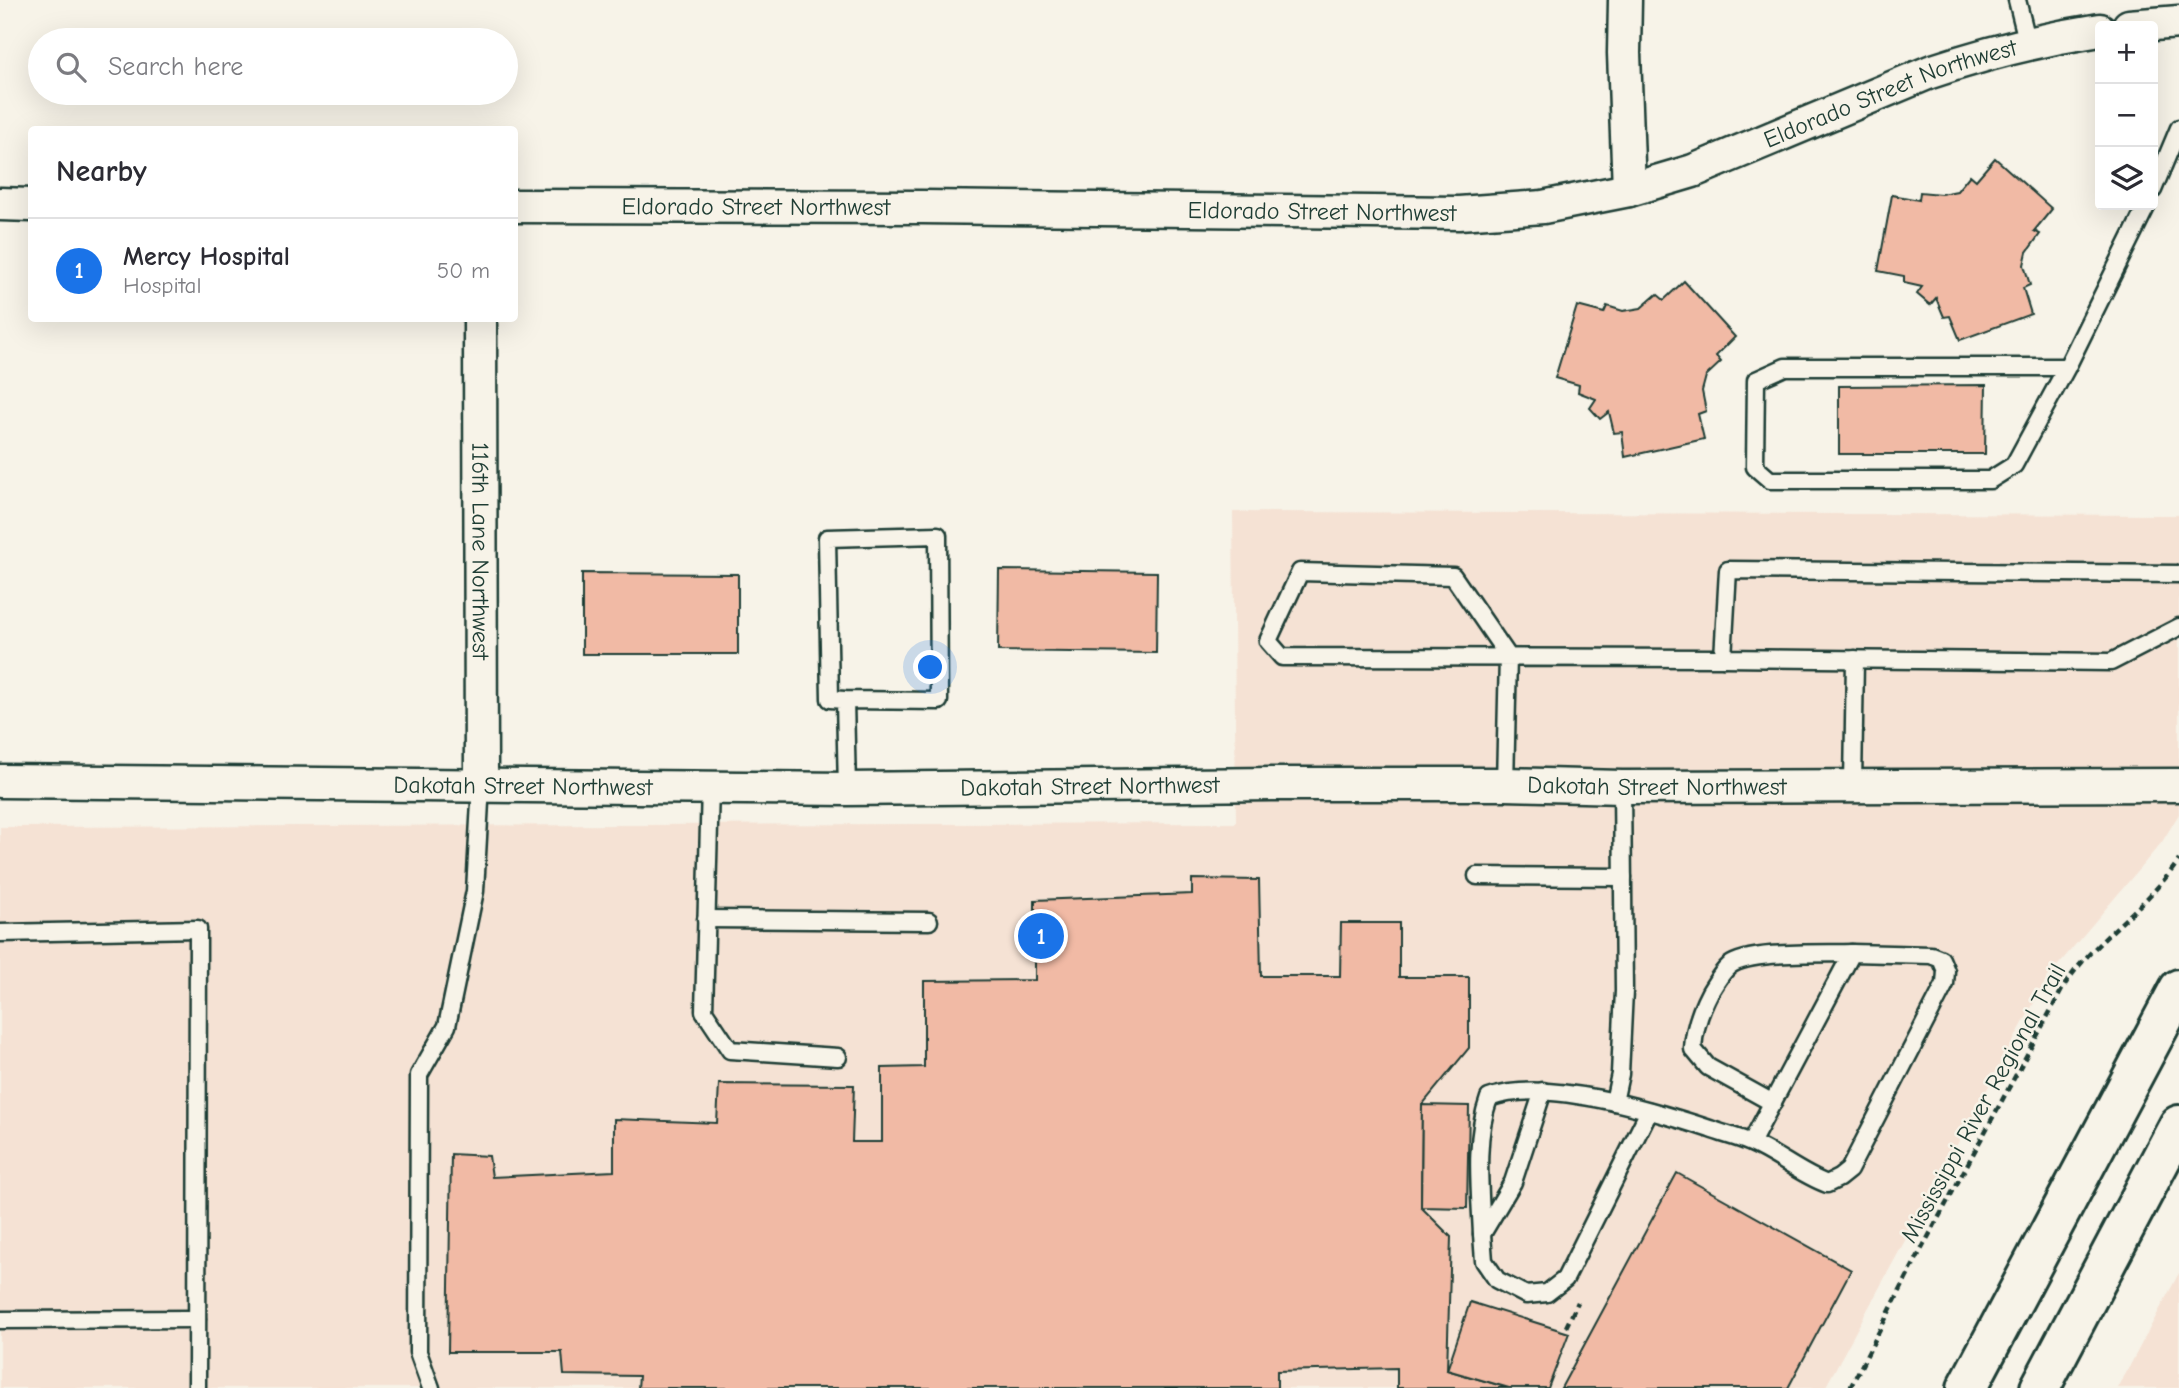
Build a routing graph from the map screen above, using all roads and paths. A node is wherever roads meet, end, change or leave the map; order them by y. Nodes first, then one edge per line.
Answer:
1 (1625, 0) edge
2 (2017, 0) edge
3 (2179, 22) edge
4 (2158, 24) edge
5 (2095, 31) edge
6 (2028, 44) junction
7 (2179, 128) edge
8 (2158, 178) edge
9 (1629, 190) junction
10 (0, 204) edge
11 (28, 205) edge
12 (518, 206) edge
13 (2145, 210) edge
14 (481, 322) edge
15 (2067, 367) junction
16 (2179, 574) edge
17 (2179, 627) edge
18 (1508, 656) junction
19 (1723, 658) junction
20 (1855, 659) junction
21 (845, 700) junction
22 (0, 780) edge
23 (481, 784) junction
24 (1505, 784) junction
25 (1853, 785) junction
26 (2179, 785) edge
27 (710, 787) junction
28 (1622, 787) junction
29 (847, 789) junction
30 (2179, 860) edge
31 (1477, 876) dead end
32 (1623, 877) junction
33 (706, 919) junction
34 (929, 922) dead end
35 (0, 933) edge
36 (1852, 953) junction
37 (2179, 989) edge
38 (838, 1057) dead end
39 (1543, 1091) junction
40 (1615, 1102) junction
41 (1773, 1103) junction
42 (1649, 1111) junction
43 (2179, 1125) edge
44 (1751, 1143) junction
45 (1482, 1234) junction
46 (197, 1319) junction
47 (0, 1320) edge
48 (197, 1388) edge
49 (431, 1388) edge
50 (1850, 1388) edge
51 (1967, 1388) edge
52 (2040, 1388) edge

1 - 9 street
2 - 6 lane
3 - 4 street
5 - 6 street, Eldorado Street Northwest
6 - 9 street, Eldorado Street Northwest
7 - 8 lane
9 - 12 street, Eldorado Street Northwest
10 - 11 street
13 - 15 lane
14 - 23 street, 116th Lane Northwest
15 - 15 lane
16 - 19 lane
17 - 20 lane
18 - 18 lane
18 - 19 lane
18 - 24 lane
19 - 20 lane
20 - 25 lane
21 - 21 lane
21 - 29 lane
22 - 23 street, Dakotah Street Northwest
23 - 27 street, Dakotah Street Northwest
23 - 49 lane
24 - 28 street, Dakotah Street Northwest
24 - 29 street, Dakotah Street Northwest
25 - 26 street, Dakotah Street Northwest
25 - 28 street, Dakotah Street Northwest
27 - 29 street, Dakotah Street Northwest
27 - 33 lane
28 - 32 lane
30 - 50 path, Mississippi River Regional Trail
31 - 32 lane
32 - 40 lane
33 - 34 lane
33 - 38 lane
35 - 46 lane
36 - 41 lane
36 - 41 lane
36 - 44 lane
37 - 51 main road
39 - 40 lane
39 - 45 lane
39 - 45 lane
40 - 42 lane
41 - 44 lane
42 - 44 lane
42 - 45 lane
43 - 52 main road
46 - 47 lane
46 - 48 lane

